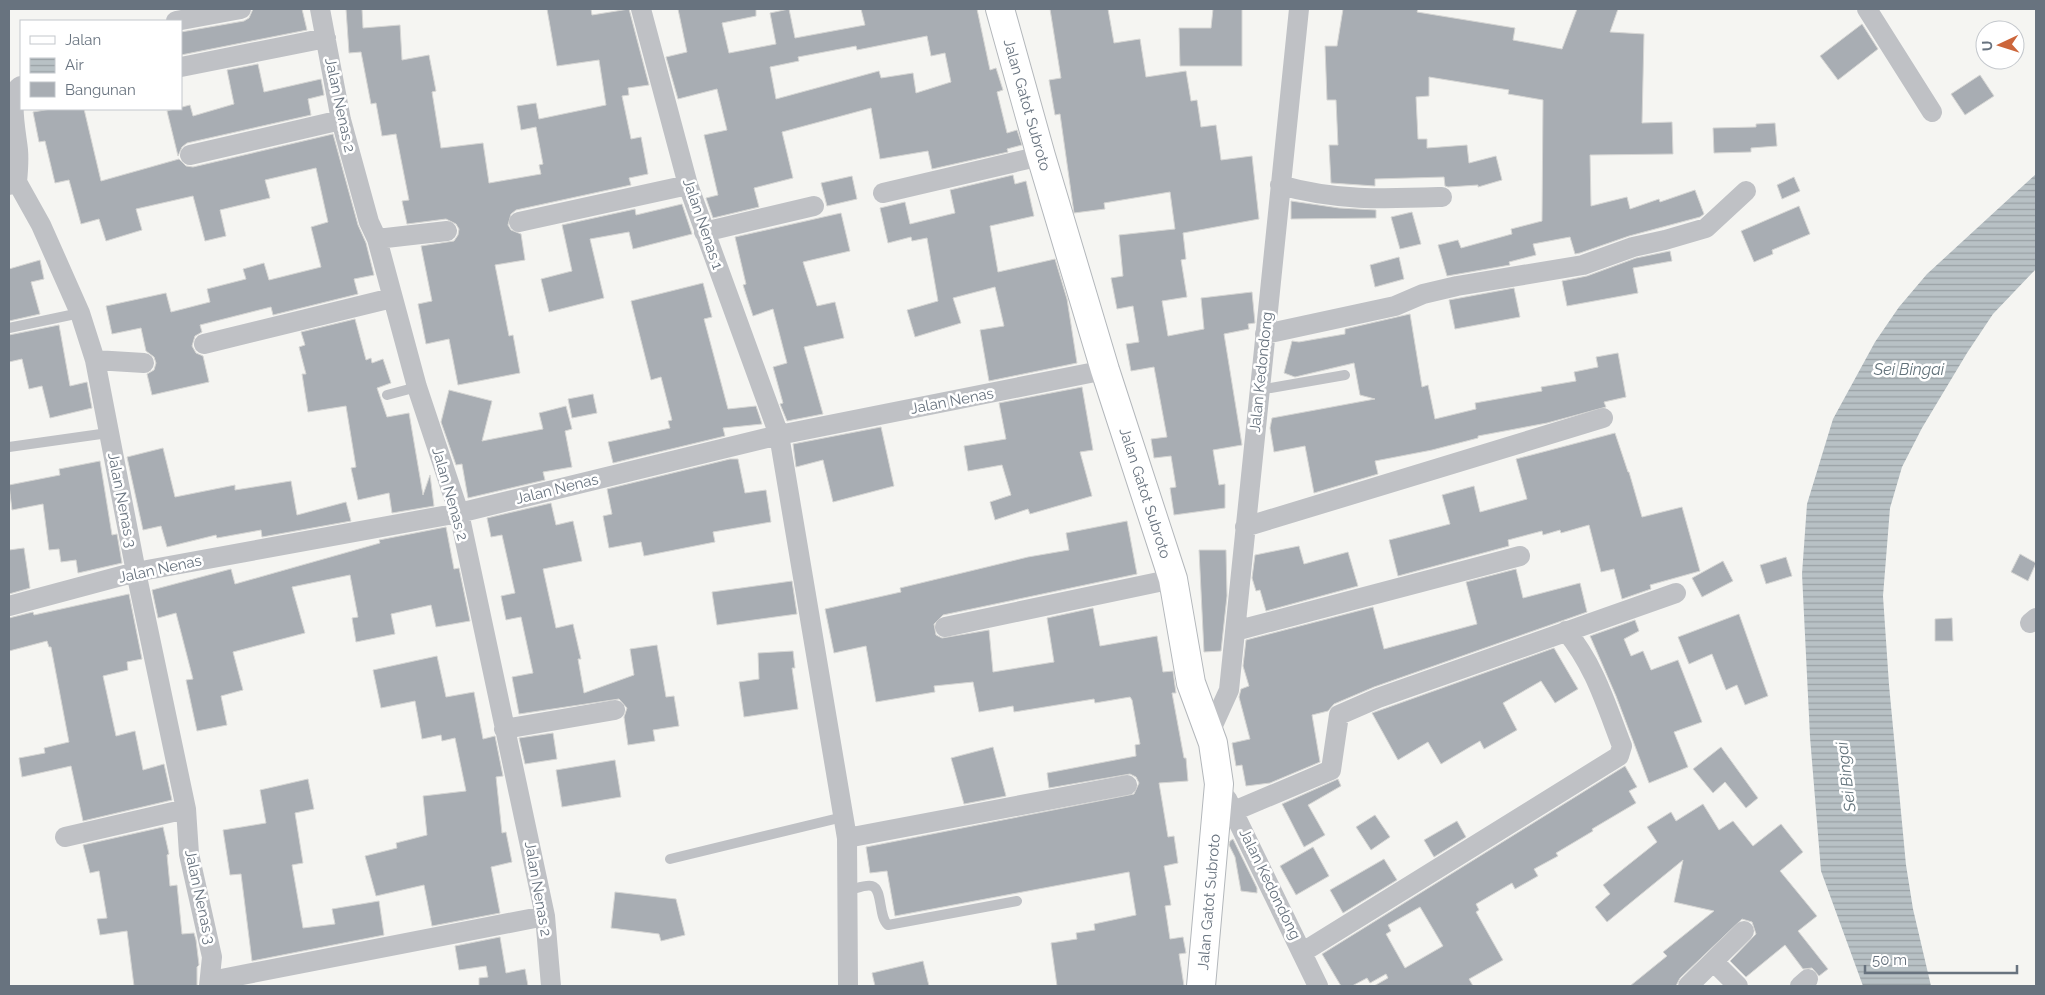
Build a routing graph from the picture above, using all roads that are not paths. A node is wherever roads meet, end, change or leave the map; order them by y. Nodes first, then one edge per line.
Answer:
1 (241, 9) edge
2 (320, 9) edge
3 (641, 9) edge
4 (1000, 9) edge
5 (1300, 9) edge
6 (1866, 9) edge
7 (181, 20) edge
8 (326, 38) junction
9 (182, 67) edge
10 (20, 87) edge
11 (1932, 112) dead end
12 (341, 120) junction
13 (190, 155) dead end
14 (1040, 156) junction
15 (13, 184) edge
16 (688, 185) junction
17 (1280, 185) junction
18 (1746, 191) dead end
19 (883, 192) dead end
20 (1442, 197) dead end
21 (814, 206) dead end
22 (519, 222) dead end
23 (447, 232) dead end
24 (704, 232) junction
25 (377, 239) junction
26 (392, 298) junction
27 (80, 313) junction
28 (9, 328) edge
29 (1265, 334) junction
30 (204, 344) dead end
31 (94, 360) junction
32 (144, 364) dead end
33 (1105, 370) junction
34 (1345, 375) dead end
35 (417, 387) junction
36 (1258, 390) junction
37 (387, 395) dead end
38 (1603, 418) dead end
39 (108, 433) junction
40 (779, 435) junction
41 (9, 447) edge
42 (459, 513) junction
43 (1245, 527) junction
44 (1520, 556) dead end
45 (136, 572) junction
46 (1173, 579) junction
47 (1676, 594) dead end
48 (9, 606) edge
49 (945, 627) dead end
50 (1566, 631) junction
51 (1235, 632) junction
52 (615, 710) dead end
53 (504, 729) junction
54 (1210, 732) junction
55 (1219, 784) junction
56 (1127, 786) dead end
57 (186, 809) junction
58 (1234, 811) junction
59 (843, 816) junction
60 (65, 837) dead end
61 (847, 838) junction
62 (670, 859) dead end
63 (849, 890) junction
64 (1017, 901) dead end
65 (545, 916) junction
66 (1744, 931) dead end
67 (1303, 952) junction
68 (1714, 962) junction
69 (210, 984) edge
70 (551, 986) edge
71 (848, 986) edge
72 (1201, 986) edge
73 (1318, 986) edge
74 (1688, 986) edge
75 (1738, 986) edge

1 - 7 street
2 - 8 street, Jalan Nenas 2
3 - 16 street, Jalan Nenas 1
4 - 14 main road, Jalan Gatot Subroto
5 - 17 street, Jalan Kedondong
6 - 11 street
8 - 9 street
8 - 12 street, Jalan Nenas 2
10 - 15 street
12 - 13 street
12 - 25 street, Jalan Nenas 2
14 - 19 street
14 - 33 main road, Jalan Gatot Subroto
15 - 27 street, Jalan Nenas 3
16 - 22 street
16 - 24 street, Jalan Nenas 1
17 - 20 street
17 - 29 street, Jalan Kedondong
18 - 29 street
21 - 24 street
23 - 25 street
24 - 40 street, Jalan Nenas 1
25 - 26 street, Jalan Nenas 2
26 - 30 street
26 - 35 street, Jalan Nenas 2
27 - 28 lane
27 - 31 street, Jalan Nenas 3
29 - 36 street, Jalan Kedondong
31 - 32 street
31 - 39 street, Jalan Nenas 3
33 - 40 street, Jalan Nenas
33 - 46 main road, Jalan Gatot Subroto
34 - 36 lane
35 - 37 lane
35 - 42 street, Jalan Nenas 2
36 - 43 street, Jalan Kedondong
38 - 43 street
39 - 41 lane
39 - 45 street, Jalan Nenas 3
40 - 42 street, Jalan Nenas
40 - 59 street, Jalan Nenas 1
42 - 45 street, Jalan Nenas
42 - 53 street, Jalan Nenas 2
43 - 51 street, Jalan Kedondong
44 - 51 street
45 - 48 street, Jalan Nenas
45 - 57 street, Jalan Nenas 3
46 - 49 street
46 - 54 main road, Jalan Gatot Subroto
47 - 50 street
50 - 58 street
50 - 67 street
51 - 54 street, Jalan Kedondong
52 - 53 street
53 - 65 street, Jalan Nenas 2
54 - 55 main road, Jalan Gatot Subroto
55 - 58 street, Jalan Kedondong
55 - 72 main road, Jalan Gatot Subroto
56 - 61 street
57 - 60 street
57 - 69 street, Jalan Nenas 3
58 - 67 street, Jalan Kedondong
59 - 61 street, Jalan Nenas 1
59 - 62 lane
61 - 63 street, Jalan Nenas 1
63 - 64 lane
63 - 71 street, Jalan Nenas 1
65 - 69 street
65 - 70 street, Jalan Nenas 2
66 - 68 street
67 - 73 street, Jalan Kedondong
68 - 74 street
68 - 75 street

